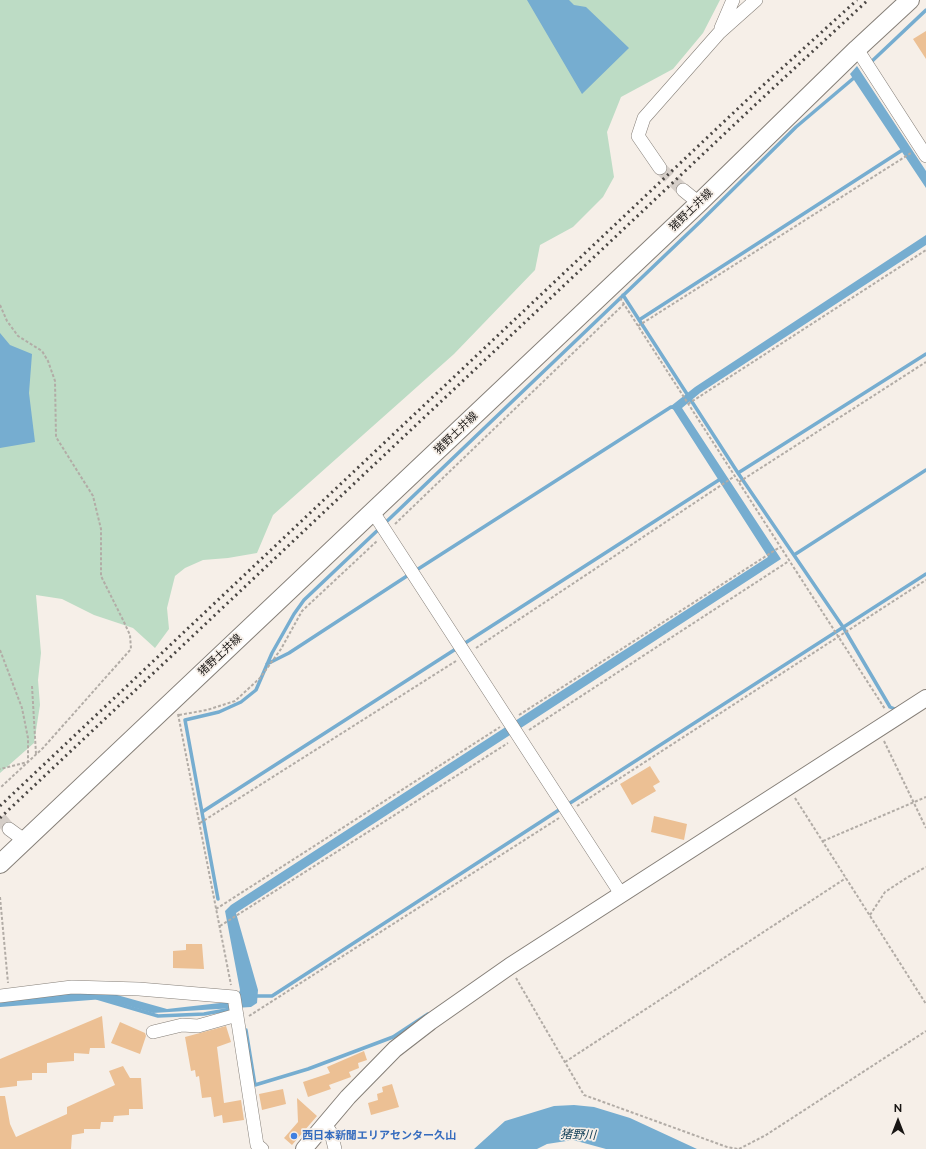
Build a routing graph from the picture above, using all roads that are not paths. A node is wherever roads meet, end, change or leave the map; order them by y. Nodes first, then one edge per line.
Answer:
1 (734, 0) edge
2 (756, 0) edge
3 (910, 0) edge
4 (719, 33) junction
5 (857, 49) junction
6 (923, 152) edge
7 (660, 168) tunnel mouth
8 (683, 190) tunnel mouth
9 (699, 203) junction
10 (373, 512) junction
11 (926, 698) edge
12 (8, 829) tunnel mouth
13 (24, 840) junction
14 (0, 864) edge
15 (621, 894) junction
16 (5, 995) edge
17 (236, 1011) junction
18 (154, 1032) dead end
19 (325, 1124) junction
20 (262, 1149) edge
21 (304, 1149) edge
22 (335, 1149) edge

1 - 4 street
2 - 4 street
3 - 5 main road, 猪野土井線
4 - 7 street
5 - 6 street
5 - 9 main road, 猪野土井線
8 - 9 street
9 - 10 main road, 猪野土井線
10 - 13 main road, 猪野土井線
10 - 15 street
11 - 15 street
12 - 13 street
13 - 14 main road, 猪野土井線
15 - 19 street
16 - 17 street
17 - 18 street
17 - 20 street
19 - 21 street
19 - 22 street

